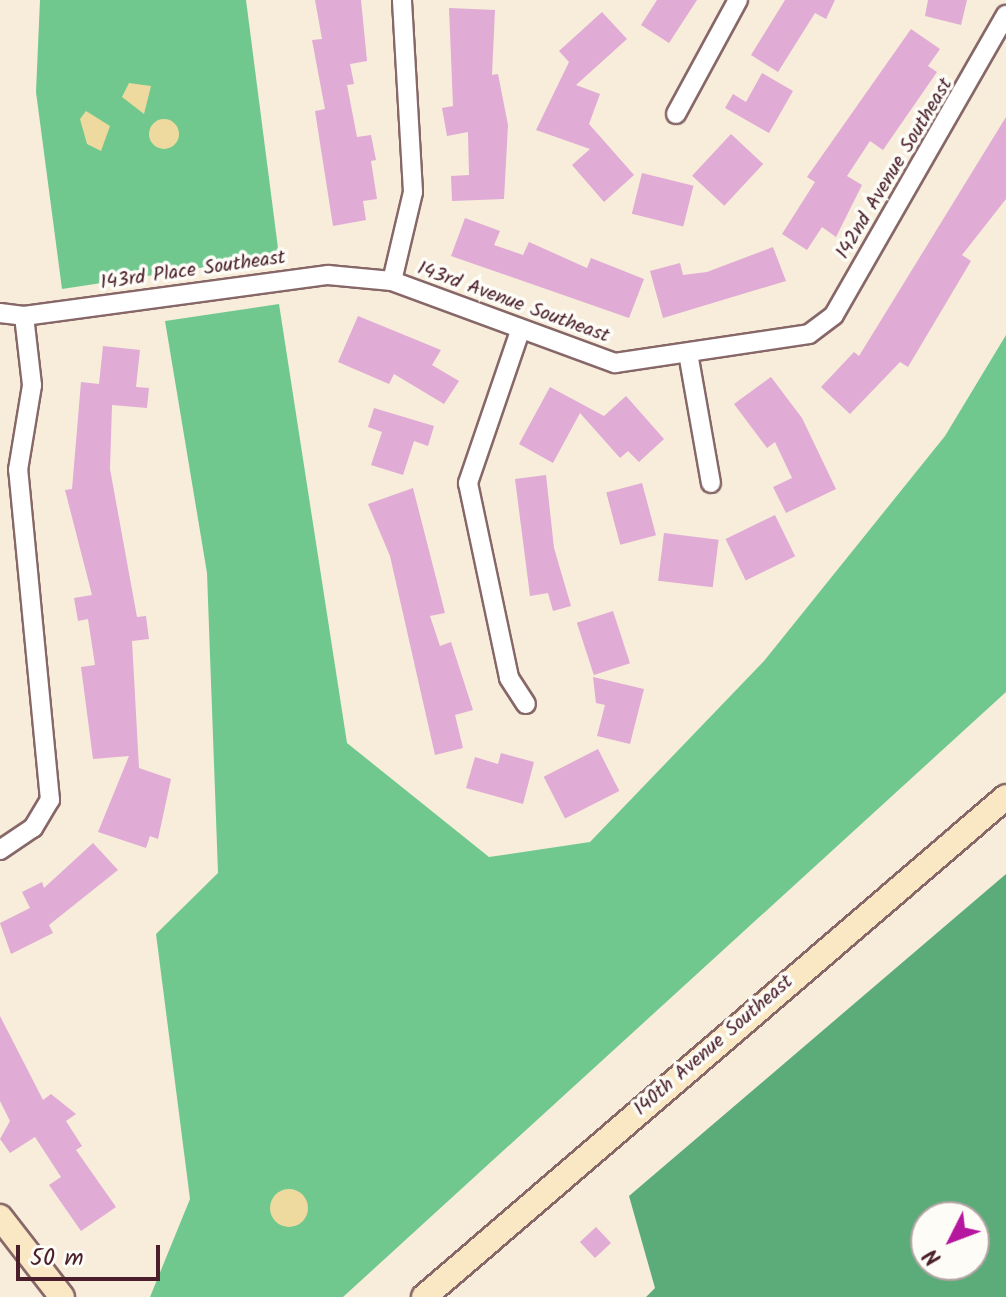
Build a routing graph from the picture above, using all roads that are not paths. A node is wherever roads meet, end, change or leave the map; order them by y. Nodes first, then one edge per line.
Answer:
1 (402, 0) edge
2 (738, 0) edge
3 (1006, 15) edge
4 (676, 114) dead end
5 (392, 281) junction
6 (0, 313) edge
7 (24, 316) junction
8 (520, 331) junction
9 (809, 334) joint
10 (688, 353) junction
11 (711, 483) dead end
12 (526, 704) dead end
13 (1006, 797) edge
14 (0, 850) edge
15 (0, 1217) edge
16 (62, 1297) edge
17 (424, 1297) edge

1 - 5 street
2 - 4 street
3 - 9 street, 142nd Avenue Southeast
5 - 7 street, 143rd Place Southeast
5 - 8 street, 143rd Avenue Southeast
6 - 7 street, 143rd Place Southeast
7 - 14 street
8 - 10 street, 143rd Avenue Southeast
8 - 12 street
9 - 10 street, 143rd Avenue Southeast
10 - 11 street
13 - 17 main road, 140th Avenue Southeast
15 - 16 main road

